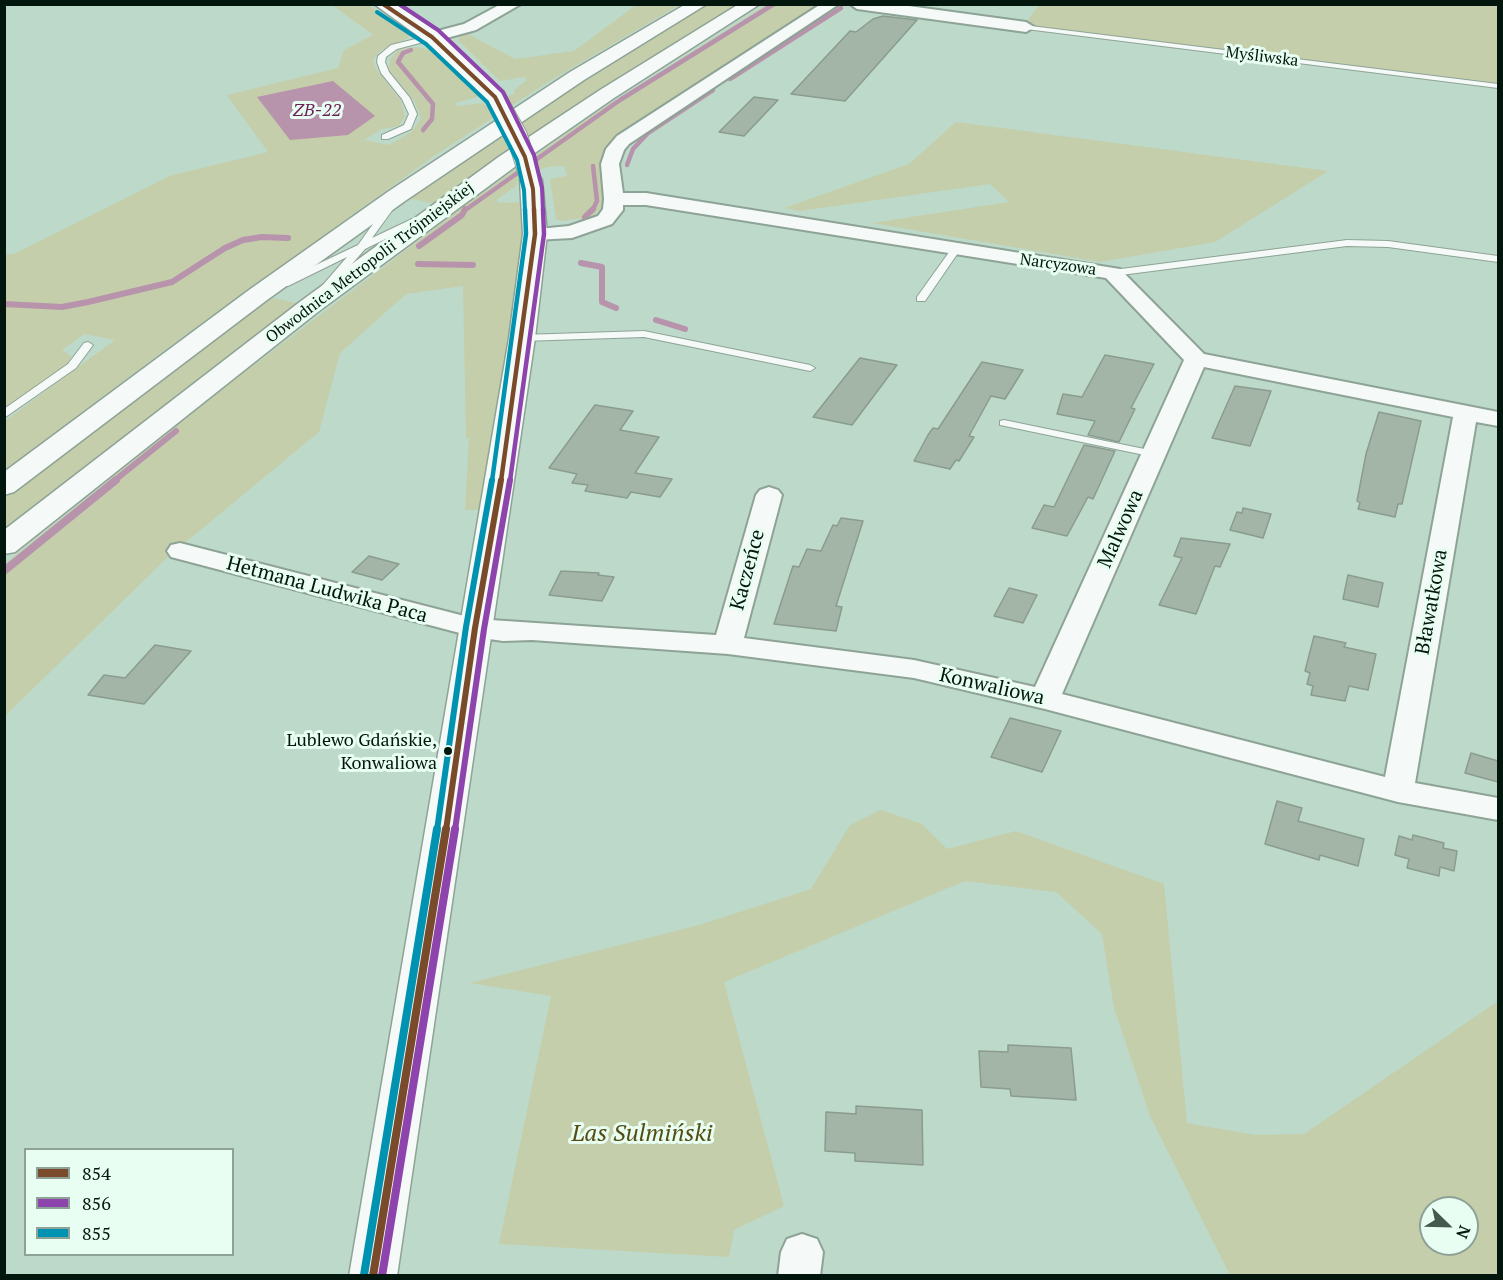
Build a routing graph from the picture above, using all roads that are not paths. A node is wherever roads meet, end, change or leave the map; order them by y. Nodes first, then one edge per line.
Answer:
1 (382, 4) edge
2 (514, 4) edge
3 (699, 4) edge
4 (752, 4) edge
5 (831, 4) edge
6 (857, 4) edge
7 (1026, 27) joint
8 (432, 37) junction
9 (1498, 86) edge
10 (385, 137) dead end
11 (397, 196) junction
12 (614, 199) junction
13 (447, 205) junction
14 (535, 234) junction
15 (359, 250) junction
16 (955, 250) junction
17 (1498, 259) edge
18 (1113, 273) junction
19 (258, 295) junction
20 (921, 299) dead end
21 (310, 306) junction
22 (522, 338) junction
23 (88, 345) dead end
24 (1196, 359) junction
25 (810, 368) dead end
26 (1466, 413) junction
27 (4, 415) edge
28 (1498, 419) edge
29 (1004, 423) dead end
30 (1154, 454) junction
31 (4, 486) edge
32 (769, 495) dead end
33 (4, 545) edge
34 (180, 550) dead end
35 (475, 628) junction
36 (728, 645) junction
37 (1045, 699) junction
38 (1398, 791) junction
39 (1498, 809) edge
40 (373, 1275) edge

1 - 8 main road
2 - 8 street
3 - 11 main road, Obwodnica Metropolii Trójmiejskiej
4 - 13 main road, Obwodnica Metropolii Trójmiejskiej
5 - 12 street
6 - 7 street
7 - 9 lane, Myśliwska
8 - 10 lane
8 - 14 main road, bridge
11 - 15 lane
11 - 19 main road, Obwodnica Metropolii Trójmiejskiej
12 - 14 street
12 - 16 street, Narcyzowa
13 - 15 lane
13 - 21 main road, Obwodnica Metropolii Trójmiejskiej
14 - 22 main road
15 - 19 lane
15 - 21 lane
16 - 18 street, Narcyzowa
16 - 20 lane
17 - 18 lane
18 - 24 street, Narcyzowa
19 - 31 main road, Obwodnica Metropolii Trójmiejskiej
21 - 33 main road, Obwodnica Metropolii Trójmiejskiej
22 - 25 lane
22 - 35 main road
23 - 27 lane
24 - 26 street
24 - 30 street, Malwowa
26 - 28 street
26 - 38 street, Bławatkowa
29 - 30 lane
30 - 37 street, Malwowa
32 - 36 street, Kaczeńce
34 - 35 street, Hetmana Ludwika Paca
35 - 36 street, Konwaliowa
35 - 40 main road
36 - 37 street, Konwaliowa
37 - 38 street, Konwaliowa
38 - 39 street, Konwaliowa

